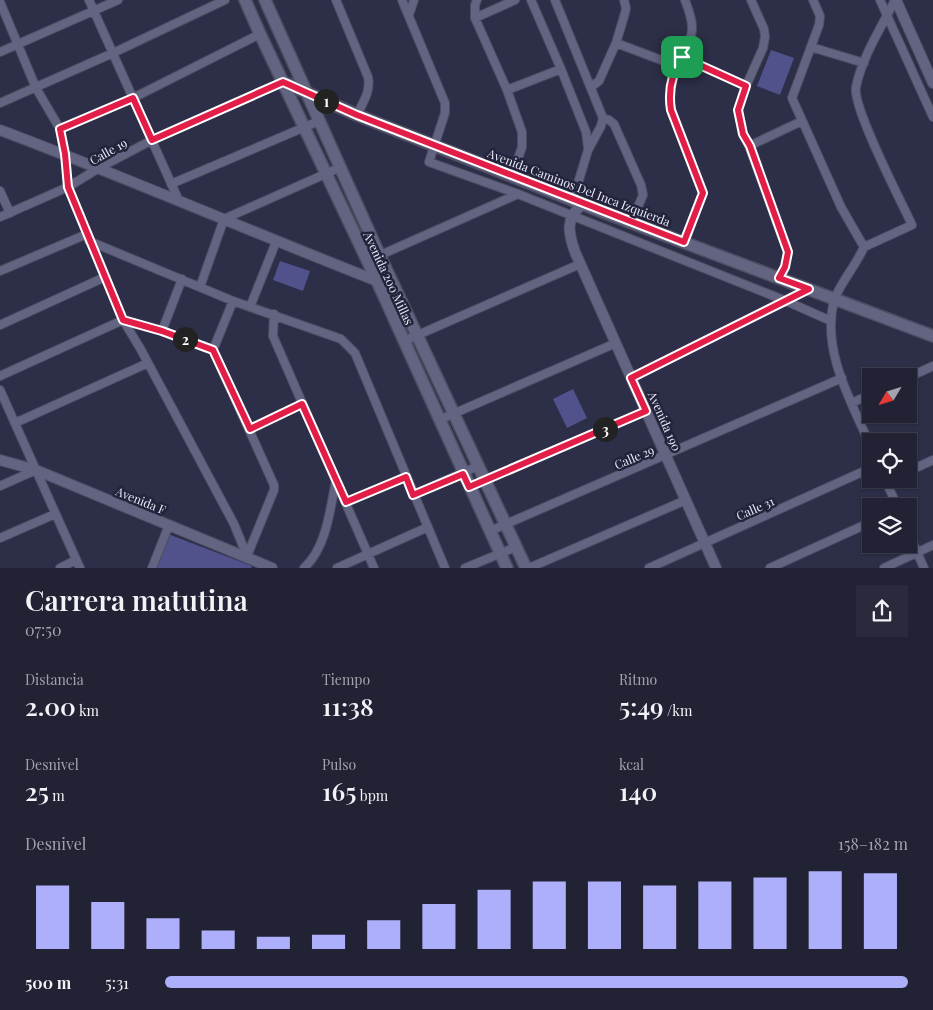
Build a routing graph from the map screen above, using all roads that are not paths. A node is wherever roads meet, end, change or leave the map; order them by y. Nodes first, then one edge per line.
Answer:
1 (89, 0) edge
2 (118, 0) edge
3 (225, 0) edge
4 (245, 0) edge
5 (265, 0) edge
6 (336, 0) edge
7 (402, 0) edge
8 (414, 0) edge
9 (477, 0) edge
10 (515, 0) edge
11 (531, 0) edge
12 (555, 0) edge
13 (624, 0) edge
14 (685, 0) edge
15 (751, 0) edge
16 (813, 0) edge
17 (880, 0) edge
18 (895, 0) edge
19 (0, 2) edge
20 (94, 11) junction
21 (409, 15) junction
22 (887, 16) junction
23 (475, 18) junction
24 (260, 34) junction
25 (616, 43) junction
26 (19, 44) junction
27 (811, 46) junction
28 (0, 52) edge
29 (113, 53) junction
30 (682, 57) junction
31 (864, 63) junction
32 (677, 66) junction
33 (561, 69) junction
34 (283, 82) junction
35 (933, 83) edge
36 (746, 86) junction
37 (591, 87) junction
38 (36, 88) junction
39 (506, 90) junction
40 (306, 92) junction
41 (133, 98) junction
42 (0, 103) edge
43 (357, 115) junction
44 (933, 117) edge
45 (603, 118) junction
46 (319, 120) junction
47 (802, 121) junction
48 (304, 126) junction
49 (60, 129) junction
50 (0, 130) edge
51 (152, 140) junction
52 (435, 146) junction
53 (750, 146) junction
54 (588, 150) junction
55 (65, 154) junction
56 (341, 167) junction
57 (99, 168) junction
58 (325, 174) junction
59 (512, 176) junction
60 (171, 184) junction
61 (68, 187) junction
62 (0, 192) edge
63 (518, 194) junction
64 (179, 200) junction
65 (578, 202) junction
66 (10, 213) junction
67 (572, 216) junction
68 (0, 218) edge
69 (224, 219) junction
70 (631, 223) junction
71 (88, 237) junction
72 (276, 242) junction
73 (684, 242) junction
74 (864, 247) junction
75 (380, 256) junction
76 (367, 261) junction
77 (580, 264) junction
78 (0, 271) edge
79 (104, 277) junction
80 (779, 278) junction
81 (182, 280) junction
82 (377, 281) junction
83 (200, 287) junction
84 (395, 288) junction
85 (809, 289) junction
86 (835, 299) junction
87 (233, 301) junction
88 (786, 301) junction
89 (250, 307) junction
90 (274, 314) junction
91 (123, 320) junction
92 (831, 320) junction
93 (0, 325) edge
94 (162, 331) junction
95 (418, 335) junction
96 (933, 336) edge
97 (404, 342) junction
98 (616, 343) junction
99 (213, 350) junction
100 (148, 363) junction
101 (933, 366) edge
102 (918, 373) edge
103 (0, 376) edge
104 (631, 378) junction
105 (842, 378) junction
106 (0, 390) edge
107 (862, 398) edge
108 (852, 403) junction
109 (302, 404) junction
110 (646, 411) junction
111 (454, 413) junction
112 (439, 420) junction
113 (15, 423) junction
114 (250, 429) junction
115 (865, 433) edge
116 (666, 455) junction
117 (0, 460) edge
118 (933, 460) edge
119 (478, 466) junction
120 (917, 467) edge
121 (36, 470) junction
122 (862, 472) edge
123 (463, 474) junction
124 (406, 477) junction
125 (336, 480) junction
126 (485, 480) junction
127 (0, 486) edge
128 (469, 487) junction
129 (413, 495) junction
130 (686, 500) junction
131 (346, 502) junction
132 (55, 514) junction
133 (506, 524) junction
134 (169, 525) junction
135 (862, 526) edge
136 (428, 527) junction
137 (490, 531) junction
138 (0, 538) edge
139 (705, 542) junction
140 (933, 545) edge
141 (516, 547) junction
142 (500, 553) junction
143 (917, 553) junction
144 (368, 554) junction
145 (248, 556) junction
146 (78, 564) edge
147 (260, 565) edge
148 (60, 568) edge
149 (152, 568) edge
150 (272, 568) edge
151 (304, 568) edge
152 (337, 568) edge
153 (374, 568) edge
154 (445, 568) edge
155 (465, 568) edge
156 (507, 568) edge
157 (528, 568) edge
158 (649, 568) edge
159 (716, 568) edge
160 (770, 568) edge
161 (884, 568) edge
162 (924, 568) edge

1 - 20 street
2 - 20 street
3 - 29 street
4 - 24 main road, Avenida 200 Millas
5 - 40 main road, Avenida 200 Millas
6 - 43 street
7 - 21 street
8 - 21 street
9 - 23 street
10 - 23 street
11 - 33 street
12 - 37 street
13 - 25 street
14 - 30 street
15 - 36 street
16 - 27 street
17 - 22 street
18 - 22 street
18 - 35 street
19 - 26 street
20 - 26 street
20 - 29 street
21 - 52 street
22 - 31 street
22 - 44 street
23 - 39 street
24 - 34 main road, Avenida 200 Millas
24 - 41 street
25 - 32 street
25 - 37 street
26 - 28 street
26 - 38 street
27 - 31 street
27 - 47 street
29 - 38 street
29 - 41 street
30 - 32 street
30 - 36 street
31 - 74 street
32 - 73 street
33 - 39 street
33 - 54 street
34 - 40 main road, Avenida Caminos Del Inca Izquierda
34 - 48 main road, Avenida 200 Millas
34 - 51 street, Calle 19
36 - 53 street
37 - 45 street
38 - 42 street
38 - 49 street
39 - 59 street
40 - 43 main road, Avenida Caminos Del Inca Izquierda
40 - 46 main road, Avenida 200 Millas
41 - 49 street
41 - 51 street
43 - 52 main road, Avenida Caminos Del Inca Izquierda
45 - 54 street
45 - 70 street
46 - 48 street
46 - 56 main road, Avenida 200 Millas
47 - 53 street
47 - 74 street
48 - 58 main road, Avenida 200 Millas
48 - 60 street
49 - 55 street
50 - 55 street
51 - 57 street, Calle 19
51 - 60 street
52 - 59 main road, Avenida Caminos Del Inca Izquierda
52 - 63 street
53 - 80 street
54 - 65 street
55 - 57 street
55 - 61 street
56 - 58 street
56 - 75 main road, Avenida 200 Millas
57 - 61 street, Calle 19
57 - 64 street
58 - 69 street
58 - 76 main road, Avenida 200 Millas
59 - 65 main road, Avenida Caminos Del Inca Izquierda
60 - 64 street
61 - 66 street, Calle 19
61 - 71 street
62 - 66 street
63 - 67 street
63 - 75 street
64 - 69 street
65 - 67 street
65 - 70 main road, Avenida Caminos Del Inca Izquierda
66 - 68 street, Calle 19
67 - 77 street, Avenida 190
67 - 88 street
69 - 72 street
69 - 83 street
70 - 73 main road, Avenida Caminos Del Inca Izquierda
71 - 78 street
71 - 79 street
71 - 81 street
72 - 82 street
72 - 89 street
73 - 80 main road, Avenida Caminos Del Inca Izquierda
74 - 86 street
75 - 76 street
75 - 84 main road, Avenida 200 Millas
76 - 82 main road, Avenida 200 Millas
77 - 95 street
77 - 98 street, Avenida 190
79 - 91 street
79 - 93 street
80 - 85 main road, Avenida Caminos Del Inca Izquierda
81 - 83 street
81 - 94 street
82 - 84 street
82 - 97 main road, Avenida 200 Millas
83 - 87 street
84 - 95 main road, Avenida 200 Millas
85 - 86 main road, Avenida Caminos Del Inca Izquierda
85 - 88 street
86 - 92 street
86 - 96 main road, Avenida Caminos Del Inca Izquierda
87 - 89 street
87 - 99 street
88 - 92 street
88 - 104 street
89 - 90 street
90 - 109 street
90 - 124 street
91 - 94 street
91 - 100 street
91 - 103 street
92 - 105 street
94 - 99 street
95 - 97 street
95 - 111 main road, Avenida 200 Millas
97 - 112 main road, Avenida 200 Millas
98 - 104 street, Avenida 190
98 - 111 street
99 - 114 street
100 - 113 street
100 - 145 street
101 - 102 street
104 - 110 street, Avenida 190
105 - 108 street
105 - 116 street, Calle 29
106 - 113 street
107 - 108 street
108 - 115 street
109 - 114 street
109 - 125 street
110 - 116 street, Avenida 190
110 - 126 street
111 - 112 street
111 - 119 main road, Avenida 200 Millas
112 - 123 main road, Avenida 200 Millas
113 - 121 street
114 - 145 street
116 - 130 street, Avenida 190
116 - 133 street, Calle 29
117 - 121 street, Avenida F
118 - 120 street
119 - 123 street
119 - 126 main road, Avenida 200 Millas
121 - 127 street
121 - 132 street
121 - 134 street, Avenida F
122 - 139 street, Calle 31
123 - 128 main road, Avenida 200 Millas
123 - 129 street
124 - 129 street
124 - 131 street
125 - 131 street
125 - 151 street
126 - 128 street
126 - 133 main road, Avenida 200 Millas
128 - 137 main road, Avenida 200 Millas
129 - 136 street
130 - 139 street, Avenida 190
130 - 157 street
131 - 144 street
132 - 138 street
132 - 146 street
133 - 137 street, Calle 29
133 - 141 main road, Avenida 200 Millas
134 - 145 street, Avenida F
134 - 149 street
135 - 160 street
136 - 144 street
136 - 154 street
137 - 142 main road, Avenida 200 Millas
139 - 158 street, Calle 31
139 - 159 street, Avenida 190
140 - 143 street
141 - 142 street
141 - 157 main road, Avenida 200 Millas
142 - 155 street
142 - 156 main road, Avenida 200 Millas
143 - 161 street
143 - 162 street
144 - 152 street
144 - 153 street
145 - 147 street, Avenida F
146 - 148 street
147 - 150 street, Avenida F

